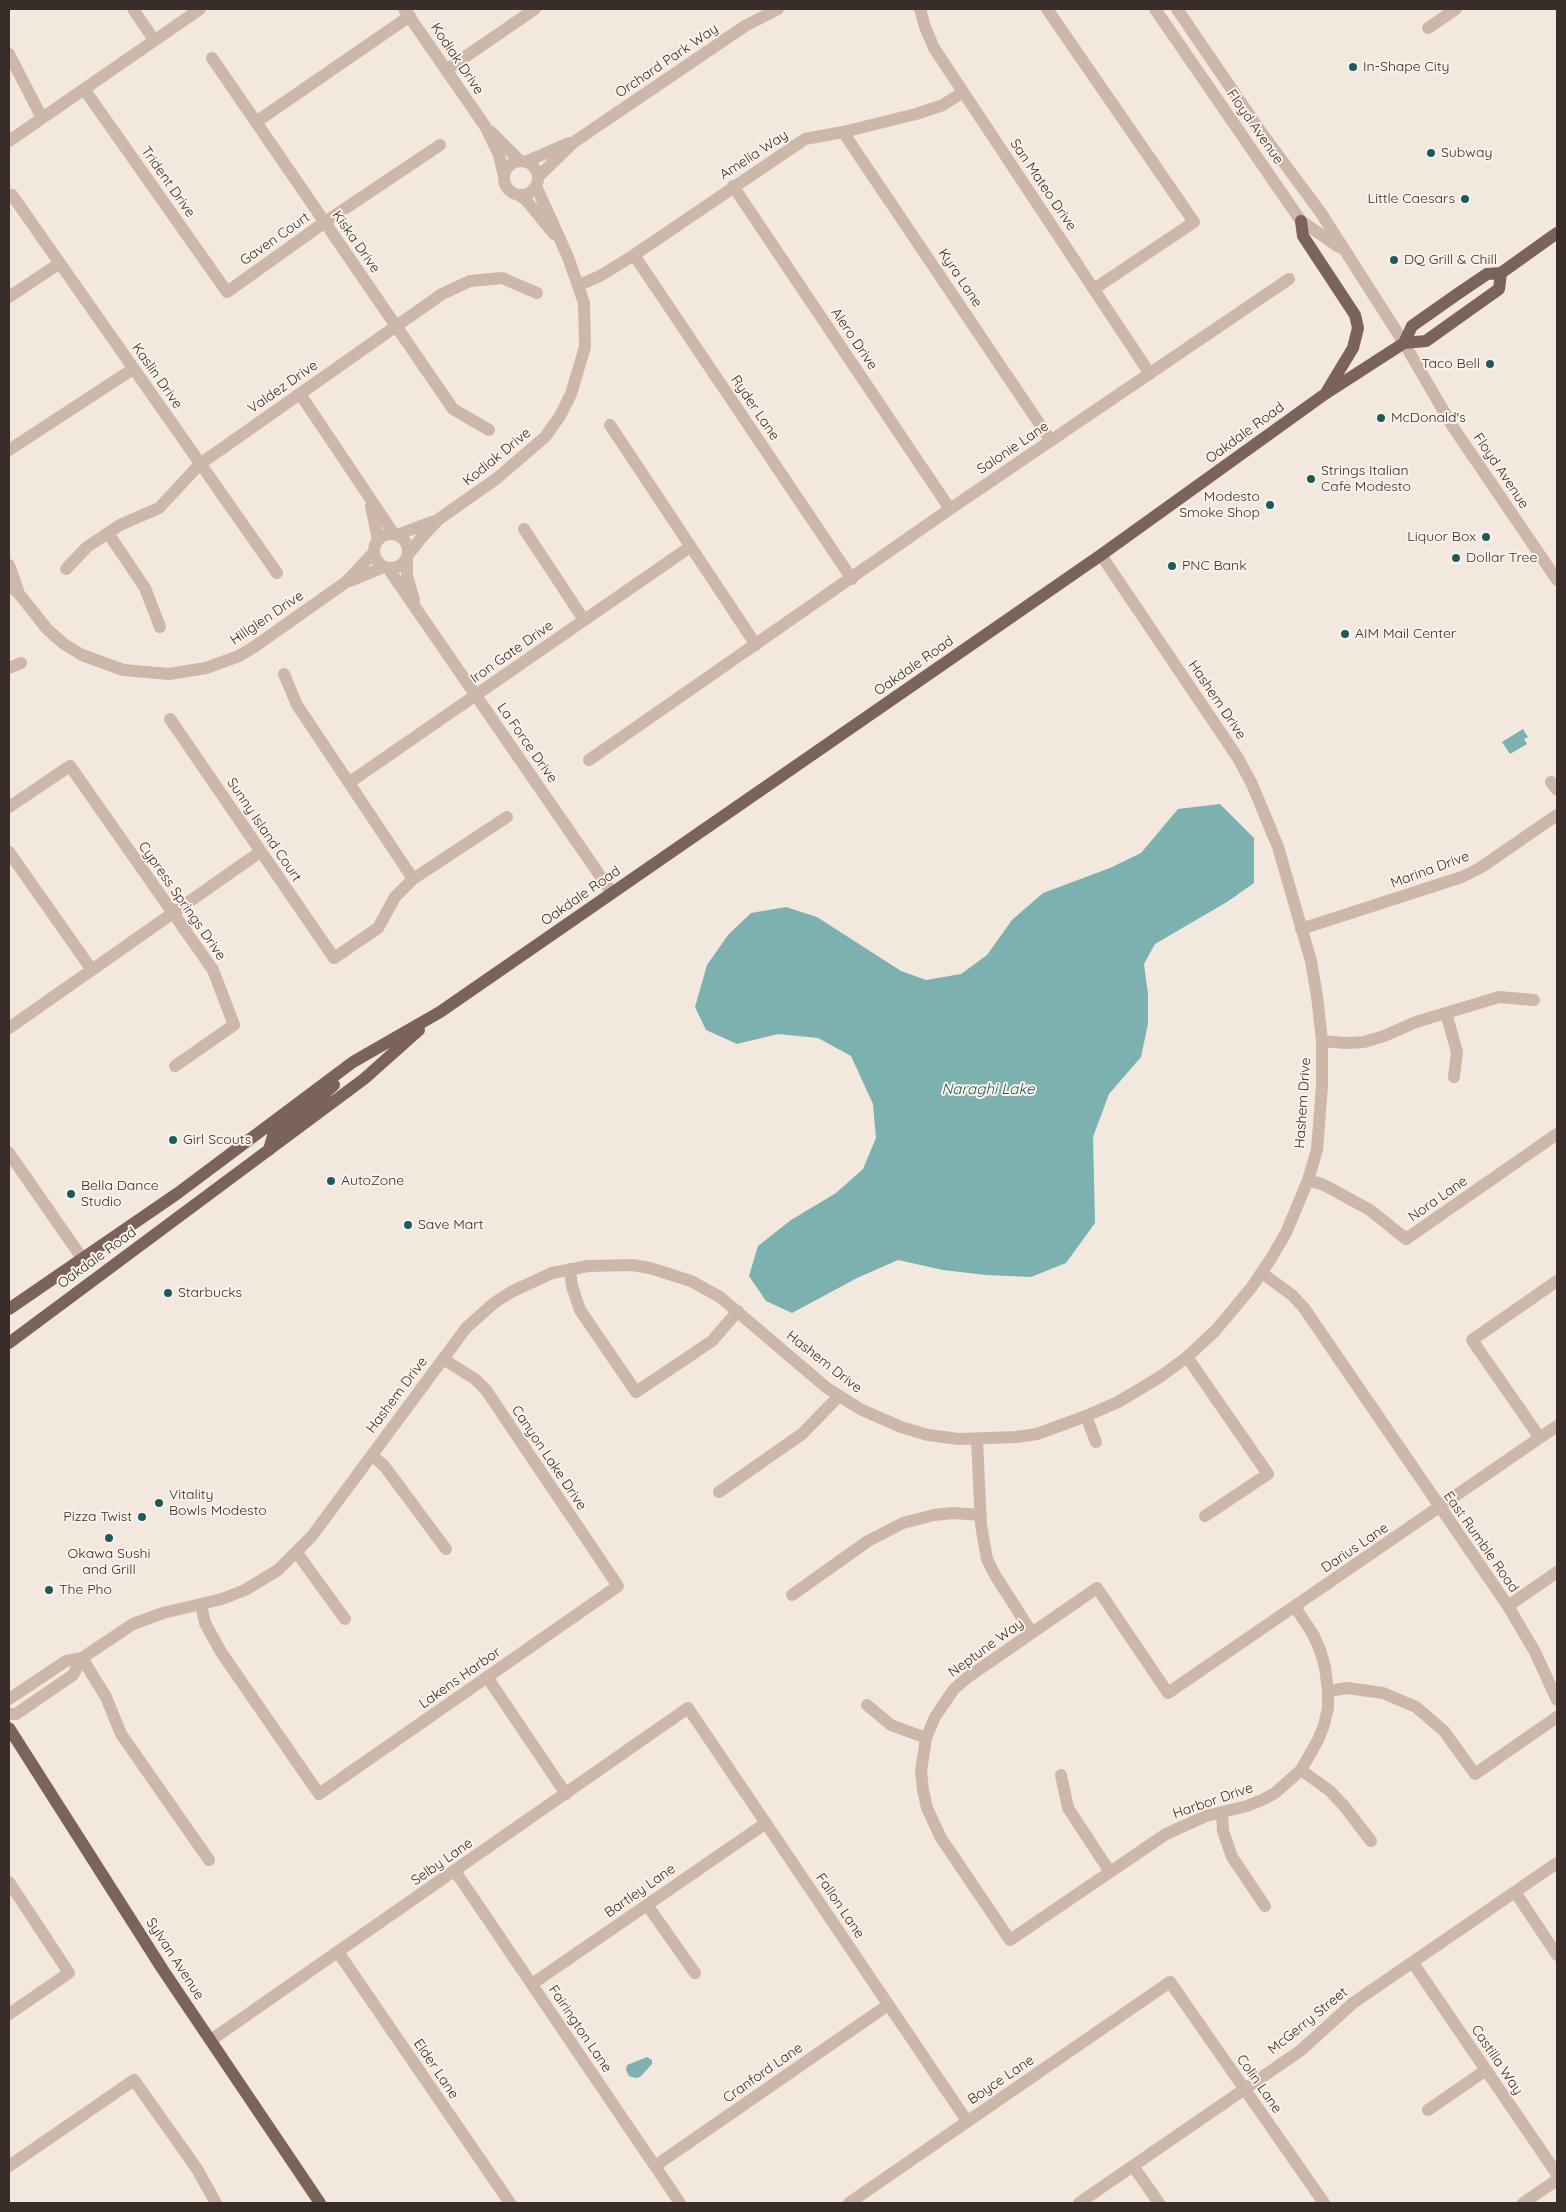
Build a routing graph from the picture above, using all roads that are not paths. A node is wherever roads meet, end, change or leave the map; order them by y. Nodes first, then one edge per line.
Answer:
1 (132, 9) edge
2 (200, 9) edge
3 (535, 9) edge
4 (778, 9) edge
5 (920, 9) edge
6 (1047, 9) edge
7 (1155, 9) edge
8 (1177, 9) edge
9 (1456, 9) edge
10 (407, 12) edge
11 (1428, 28) dead end
12 (154, 40) junction
13 (9, 54) edge
14 (212, 58) dead end
15 (446, 70) junction
16 (84, 89) junction
17 (963, 92) junction
18 (42, 118) junction
19 (256, 122) junction
20 (484, 126) junction
21 (843, 132) junction
22 (9, 141) edge
23 (574, 142) junction
24 (440, 144) dead end
25 (522, 161) junction
26 (504, 176) junction
27 (537, 181) junction
28 (733, 186) junction
29 (12, 195) dead end
30 (519, 195) junction
31 (1301, 221) junction
32 (325, 222) junction
33 (1557, 233) edge
34 (558, 237) junction
35 (1343, 249) junction
36 (634, 255) junction
37 (60, 263) junction
38 (1501, 273) junction
39 (1289, 280) dead end
40 (579, 285) junction
41 (1094, 289) junction
42 (227, 292) joint
43 (537, 293) dead end
44 (9, 297) edge
45 (396, 326) junction
46 (1404, 343) junction
47 (134, 369) junction
48 (1150, 374) junction
49 (300, 394) junction
50 (1325, 394) junction
51 (610, 425) dead end
52 (488, 430) dead end
53 (1051, 441) junction
54 (9, 450) edge
55 (200, 464) junction
56 (368, 499) junction
57 (950, 509) junction
58 (439, 519) junction
59 (524, 529) dead end
60 (108, 533) junction
61 (396, 534) junction
62 (376, 546) junction
63 (690, 547) junction
64 (1101, 555) junction
65 (407, 557) junction
66 (9, 565) edge
67 (386, 568) junction
68 (66, 569) dead end
69 (277, 573) dead end
70 (852, 578) junction
71 (1557, 580) edge
72 (346, 582) junction
73 (9, 584) edge
74 (20, 595) junction
75 (417, 610) junction
76 (584, 620) junction
77 (160, 627) dead end
78 (756, 645) junction
79 (21, 663) dead end
80 (9, 668) edge
81 (284, 674) dead end
82 (476, 695) junction
83 (170, 719) dead end
84 (589, 760) dead end
85 (350, 782) junction
86 (9, 808) edge
87 (1557, 815) edge
88 (507, 817) dead end
89 (9, 852) edge
90 (260, 852) junction
91 (413, 880) junction
92 (612, 894) junction
93 (172, 913) junction
94 (1301, 928) junction
95 (92, 970) junction
96 (1534, 1000) dead end
97 (440, 1012) junction
98 (1446, 1013) junction
99 (9, 1028) edge
100 (1322, 1041) junction
101 (354, 1062) junction
102 (175, 1066) dead end
103 (1454, 1077) dead end
104 (1557, 1134) edge
105 (269, 1150) junction
106 (9, 1154) edge
107 (1308, 1180) junction
108 (82, 1258) junction
109 (570, 1269) junction
110 (1262, 1273) junction
111 (1557, 1281) edge
112 (9, 1309) edge
113 (738, 1311) junction
114 (9, 1343) edge
115 (1187, 1357) junction
116 (443, 1359) junction
117 (839, 1396) junction
118 (1086, 1416) junction
119 (1557, 1426) edge
120 (1540, 1438) junction
121 (977, 1440) junction
122 (1096, 1442) dead end
123 (372, 1455) junction
124 (719, 1492) dead end
125 (1440, 1508) junction
126 (980, 1514) junction
127 (1205, 1516) dead end
128 (446, 1549) dead end
129 (297, 1553) junction
130 (1557, 1572) edge
131 (618, 1586) joint
132 (792, 1595) dead end
133 (201, 1605) junction
134 (1508, 1606) junction
135 (1294, 1607) junction
136 (345, 1619) dead end
137 (1032, 1633) junction
138 (82, 1658) junction
139 (487, 1677) junction
140 (1328, 1691) junction
141 (1168, 1693) joint
142 (9, 1699) edge
143 (1557, 1700) edge
144 (867, 1705) dead end
145 (688, 1708) joint
146 (9, 1714) edge
147 (1557, 1717) edge
148 (9, 1728) edge
149 (926, 1738) junction
150 (1300, 1770) junction
151 (1061, 1775) dead end
152 (566, 1794) junction
153 (1222, 1812) junction
154 (766, 1823) junction
155 (1370, 1841) dead end
156 (209, 1860) dead end
157 (1557, 1863) edge
158 (455, 1871) junction
159 (1110, 1872) junction
160 (9, 1882) edge
161 (1515, 1892) junction
162 (647, 1905) junction
163 (1265, 1906) dead end
164 (1010, 1940) joint
165 (338, 1952) junction
166 (1557, 1955) edge
167 (1413, 1963) junction
168 (695, 1973) dead end
169 (1170, 1982) joint
170 (532, 1984) junction
171 (888, 2005) junction
172 (9, 2014) edge
173 (211, 2040) junction
174 (1486, 2070) junction
175 (1245, 2089) junction
176 (1428, 2110) dead end
177 (967, 2121) junction
178 (9, 2166) edge
179 (655, 2166) junction
180 (1133, 2166) junction
181 (1557, 2174) edge
182 (1557, 2180) edge
183 (216, 2203) edge
184 (320, 2203) edge
185 (510, 2203) edge
186 (680, 2203) edge
187 (849, 2203) edge
188 (1079, 2203) edge
189 (1159, 2203) edge
190 (1324, 2203) edge
191 (1523, 2203) edge

1 - 12 street
2 - 12 street
3 - 15 street
4 - 23 street, Orchard Park Way
5 - 17 street, San Mateo Drive
6 - 41 street
7 - 31 street, Floyd Avenue
8 - 35 street, Floyd Avenue
9 - 11 street
10 - 15 street, Kodiak Drive
10 - 19 street
12 - 16 street
13 - 18 street
14 - 19 street, Kiska Drive
15 - 20 street, Kodiak Drive
16 - 18 street
16 - 42 street, Trident Drive
17 - 21 street, Amelia Way
17 - 41 street, San Mateo Drive
18 - 22 street
19 - 32 street, Kiska Drive
20 - 25 street, Kodiak Drive
20 - 26 street, Kodiak Drive
21 - 28 street, Amelia Way
21 - 53 street, Kyra Lane
23 - 25 street, Orchard Park Way
23 - 27 street, Orchard Park Way
24 - 32 street, Gaven Court
25 - 26 street
25 - 27 street
26 - 30 street
27 - 30 street
27 - 34 street, Kodiak Drive
28 - 36 street, Amelia Way
28 - 57 street, Alero Drive
29 - 37 street, Kaslin Drive
30 - 34 street, Kodiak Drive
31 - 35 street, Floyd Avenue
31 - 50 main road
32 - 42 street, Gaven Court
32 - 45 street, Kiska Drive
33 - 38 main road, Oakdale Road
34 - 40 street, Kodiak Drive
35 - 46 street, Floyd Avenue
36 - 40 street, Amelia Way
36 - 70 street, Ryder Lane
37 - 44 street
37 - 47 street, Kaslin Drive
38 - 46 main road, Oakdale Road
38 - 46 main road, Oakdale Road
39 - 48 street, Salonie Lane
40 - 58 street, Kodiak Drive
41 - 48 street, San Mateo Drive
43 - 45 street, Valdez Drive
45 - 49 street, Valdez Drive
45 - 52 street, Kiska Drive
46 - 50 main road, Oakdale Road
46 - 71 street, Floyd Avenue
47 - 54 street
47 - 55 street, Kaslin Drive
48 - 53 street, Salonie Lane
49 - 55 street, Valdez Drive
49 - 56 street, La Force Drive
50 - 64 main road, Oakdale Road
51 - 63 street
53 - 57 street, Salonie Lane
55 - 60 street, Valdez Drive
55 - 69 street, Kaslin Drive
56 - 61 street, La Force Drive
56 - 62 street, La Force Drive
57 - 70 street, Salonie Lane
58 - 61 street, Kodiak Drive
58 - 65 street, Kodiak Drive
59 - 76 street
60 - 68 street, Valdez Drive
60 - 77 street
61 - 62 street
61 - 65 street, La Force Drive
62 - 67 street, La Force Drive
62 - 72 street, Hillglen Drive
63 - 76 street, Iron Gate Drive
63 - 78 street
64 - 92 main road, Oakdale Road
64 - 94 street, Hashem Drive
65 - 67 street
65 - 75 street, La Force Drive
66 - 74 street, Hillglen Drive
67 - 72 street, Hillglen Drive
67 - 75 street, La Force Drive
70 - 78 street, Salonie Lane
72 - 74 street, Hillglen Drive
73 - 74 street, Hillglen Drive
75 - 82 street, La Force Drive
76 - 82 street, Iron Gate Drive
78 - 84 street, Salonie Lane
79 - 80 street
81 - 85 street
82 - 85 street, Iron Gate Drive
82 - 92 street, La Force Drive
83 - 90 street, Sunny Island Court
85 - 91 street
86 - 93 street, Cypress Springs Drive
87 - 94 street, Marina Drive
88 - 91 street
89 - 95 street
90 - 91 street, Sunny Island Court
90 - 93 street
92 - 97 main road, Oakdale Road
93 - 95 street
93 - 102 street, Cypress Springs Drive
94 - 100 street, Hashem Drive
95 - 99 street
96 - 98 street
97 - 101 main road, Oakdale Road
97 - 105 main road, Oakdale Road
98 - 100 street
98 - 103 street
100 - 107 street, Hashem Drive
101 - 105 main road
101 - 108 main road, Oakdale Road
104 - 107 street, Nora Lane
105 - 114 main road, Oakdale Road
106 - 108 street
107 - 110 street, Hashem Drive
108 - 112 main road, Oakdale Road
109 - 113 street, Hashem Drive
109 - 113 street
109 - 116 street, Hashem Drive
110 - 115 street, Hashem Drive
110 - 125 street, East Rumble Road
111 - 120 street
113 - 117 street, Hashem Drive
115 - 118 street, Hashem Drive
115 - 127 street
116 - 123 street, Hashem Drive
116 - 131 street, Canyon Lake Drive
117 - 121 street, Hashem Drive
117 - 124 street
118 - 121 street, Hashem Drive
118 - 122 street
119 - 120 street, Darius Lane
120 - 125 street, Darius Lane
121 - 126 street
123 - 128 street
123 - 129 street, Hashem Drive
125 - 134 street, East Rumble Road
125 - 135 street, Darius Lane
126 - 132 street
126 - 137 street
129 - 133 street, Hashem Drive
129 - 136 street
130 - 134 street
131 - 139 street, Lakens Harbor
133 - 138 street, Hashem Drive
133 - 139 street, Lakens Harbor
134 - 143 street, East Rumble Road
135 - 140 street, Harbor Drive
135 - 141 street, Darius Lane
137 - 141 street, Neptune Way
137 - 149 street, Neptune Way
138 - 142 street, Hashem Drive
138 - 146 street
138 - 156 street
139 - 152 street
140 - 147 street
140 - 150 street, Harbor Drive
144 - 149 street
145 - 152 street, Selby Lane
145 - 154 street, Fallon Lane
148 - 173 main road, Sylvan Avenue
149 - 164 street, Neptune Way
150 - 153 street, Harbor Drive
150 - 155 street
151 - 159 street
152 - 158 street, Selby Lane
153 - 159 street, Harbor Drive
153 - 163 street
154 - 162 street, Bartley Lane
154 - 171 street, Fallon Lane
157 - 161 street, McGerry Street
158 - 165 street, Selby Lane
158 - 170 street, Fairington Lane
159 - 164 street, Harbor Drive
160 - 172 street
161 - 166 street
161 - 167 street, McGerry Street
162 - 168 street
162 - 170 street, Bartley Lane
165 - 173 street, Selby Lane
165 - 185 street, Elder Lane
167 - 174 street, Castilla Way
167 - 175 street, McGerry Street
169 - 175 street, Colin Lane
169 - 177 street, Boyce Lane
170 - 179 street, Fairington Lane
171 - 177 street, Fallon Lane
171 - 179 street, Cranford Lane
173 - 184 main road, Sylvan Avenue
174 - 176 street
174 - 181 street, Castilla Way
175 - 180 street, McGerry Street
175 - 190 street, Colin Lane
177 - 187 street, Boyce Lane
178 - 183 street
179 - 186 street, Fairington Lane
180 - 188 street, McGerry Street
180 - 189 street
182 - 191 street

